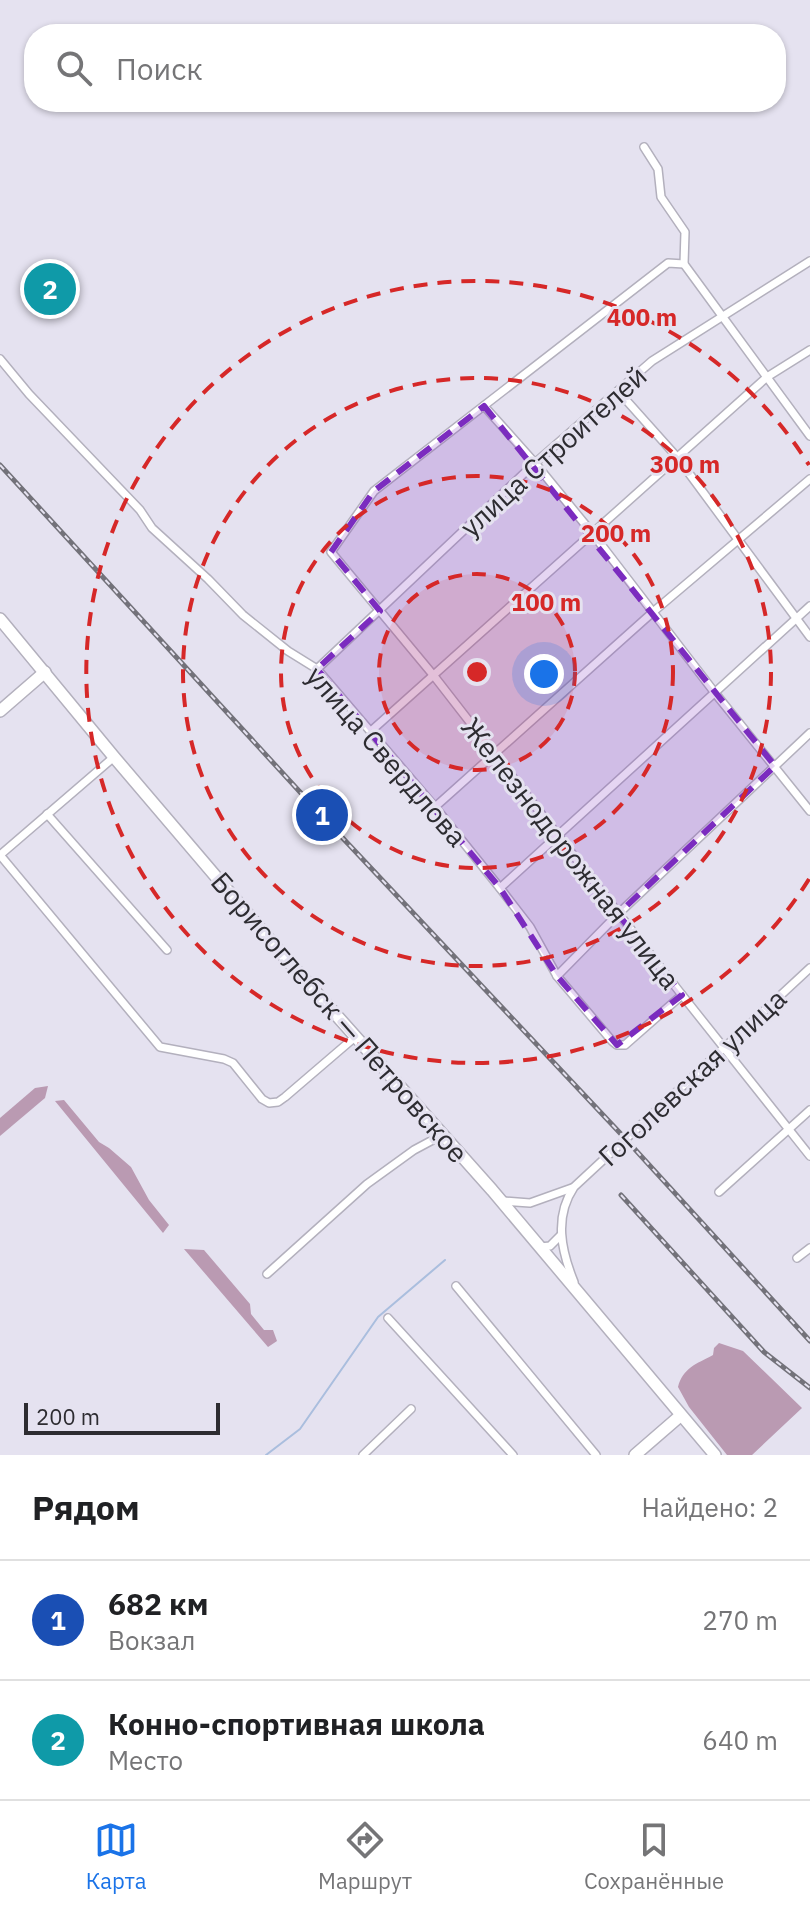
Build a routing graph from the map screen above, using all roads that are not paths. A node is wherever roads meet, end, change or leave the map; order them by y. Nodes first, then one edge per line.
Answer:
1 (644, 147) dead end
2 (810, 261) edge
3 (684, 264) junction
4 (724, 316) junction
5 (810, 350) edge
6 (0, 359) edge
7 (767, 377) junction
8 (618, 391) junction
9 (484, 406) junction
10 (810, 436) edge
11 (677, 457) junction
12 (535, 463) junction
13 (810, 479) edge
14 (593, 534) junction
15 (739, 539) junction
16 (810, 606) edge
17 (380, 611) junction
18 (653, 612) junction
19 (796, 618) junction
20 (0, 619) edge
21 (810, 637) edge
22 (317, 669) junction
23 (45, 672) junction
24 (434, 676) junction
25 (715, 693) junction
26 (0, 711) edge
27 (371, 731) junction
28 (810, 733) edge
29 (494, 754) junction
30 (114, 757) junction
31 (775, 766) junction
32 (435, 807) junction
33 (810, 811) edge
34 (47, 814) junction
35 (557, 836) junction
36 (0, 855) edge
37 (500, 888) junction
38 (618, 914) junction
39 (167, 950) dead end
40 (810, 968) edge
41 (557, 976) junction
42 (682, 995) junction
43 (355, 1037) junction
44 (724, 1048) junction
45 (810, 1110) edge
46 (789, 1129) junction
47 (442, 1135) junction
48 (810, 1156) edge
49 (574, 1187) junction
50 (719, 1192) dead end
51 (501, 1201) junction
52 (530, 1203) junction
53 (518, 1222) junction
54 (561, 1235) junction
55 (540, 1247) junction
56 (810, 1248) edge
57 (797, 1258) dead end
58 (267, 1274) dead end
59 (456, 1286) dead end
60 (579, 1293) junction
61 (388, 1318) dead end
62 (411, 1409) dead end
63 (680, 1416) junction
64 (363, 1455) edge
65 (513, 1455) edge
66 (596, 1455) edge
67 (635, 1455) edge
68 (715, 1455) edge

1 - 3 street
2 - 4 street, улица Строителей
3 - 4 street
3 - 9 street
4 - 7 street
4 - 8 street, улица Строителей
5 - 7 street
6 - 22 street, улица Свердлова
7 - 10 street
7 - 11 street
8 - 11 street
8 - 12 street, улица Строителей
9 - 12 street
9 - 17 street, Железнодорожная улица
11 - 14 street
11 - 15 street
12 - 14 street
12 - 17 street, улица Строителей
13 - 15 street
14 - 18 street
14 - 24 street
15 - 18 street
15 - 19 street
16 - 19 street
17 - 22 street, улица Строителей
17 - 24 street, Железнодорожная улица
18 - 25 street
18 - 29 street
19 - 21 street
19 - 25 street
20 - 23 street, Борисоглебск — Петровское
22 - 27 street, улица Свердлова
23 - 26 street
23 - 30 street, Борисоглебск — Петровское
24 - 27 street
24 - 29 street, Железнодорожная улица
25 - 31 street
25 - 35 street
27 - 32 street, улица Свердлова
28 - 31 street
29 - 32 street
29 - 35 street, Железнодорожная улица
30 - 34 street
30 - 43 street, Борисоглебск — Петровское
31 - 33 street
31 - 38 street
32 - 37 street, улица Свердлова
34 - 36 street
34 - 39 street
35 - 37 street
35 - 38 street, Железнодорожная улица
36 - 43 street
37 - 41 street, улица Свердлова
38 - 41 street
38 - 42 street, Железнодорожная улица
40 - 44 street, Гоголевская улица
41 - 42 street, улица Свердлова
42 - 44 street, Железнодорожная улица
43 - 47 street, Борисоглебск — Петровское
44 - 46 street, Железнодорожная улица
44 - 49 street, Гоголевская улица
45 - 46 street
46 - 48 street, Железнодорожная улица
46 - 50 street
47 - 51 street, Борисоглебск — Петровское
47 - 58 street
49 - 52 street
49 - 54 street
51 - 52 street
51 - 53 street, Борисоглебск — Петровское
52 - 53 street
53 - 55 street, Борисоглебск — Петровское
54 - 55 street
54 - 60 street
55 - 60 street, Борисоглебск — Петровское
56 - 57 street
59 - 66 street
60 - 63 street, Борисоглебск — Петровское
61 - 65 street
62 - 64 street
63 - 67 street
63 - 68 street, Борисоглебск — Петровское

